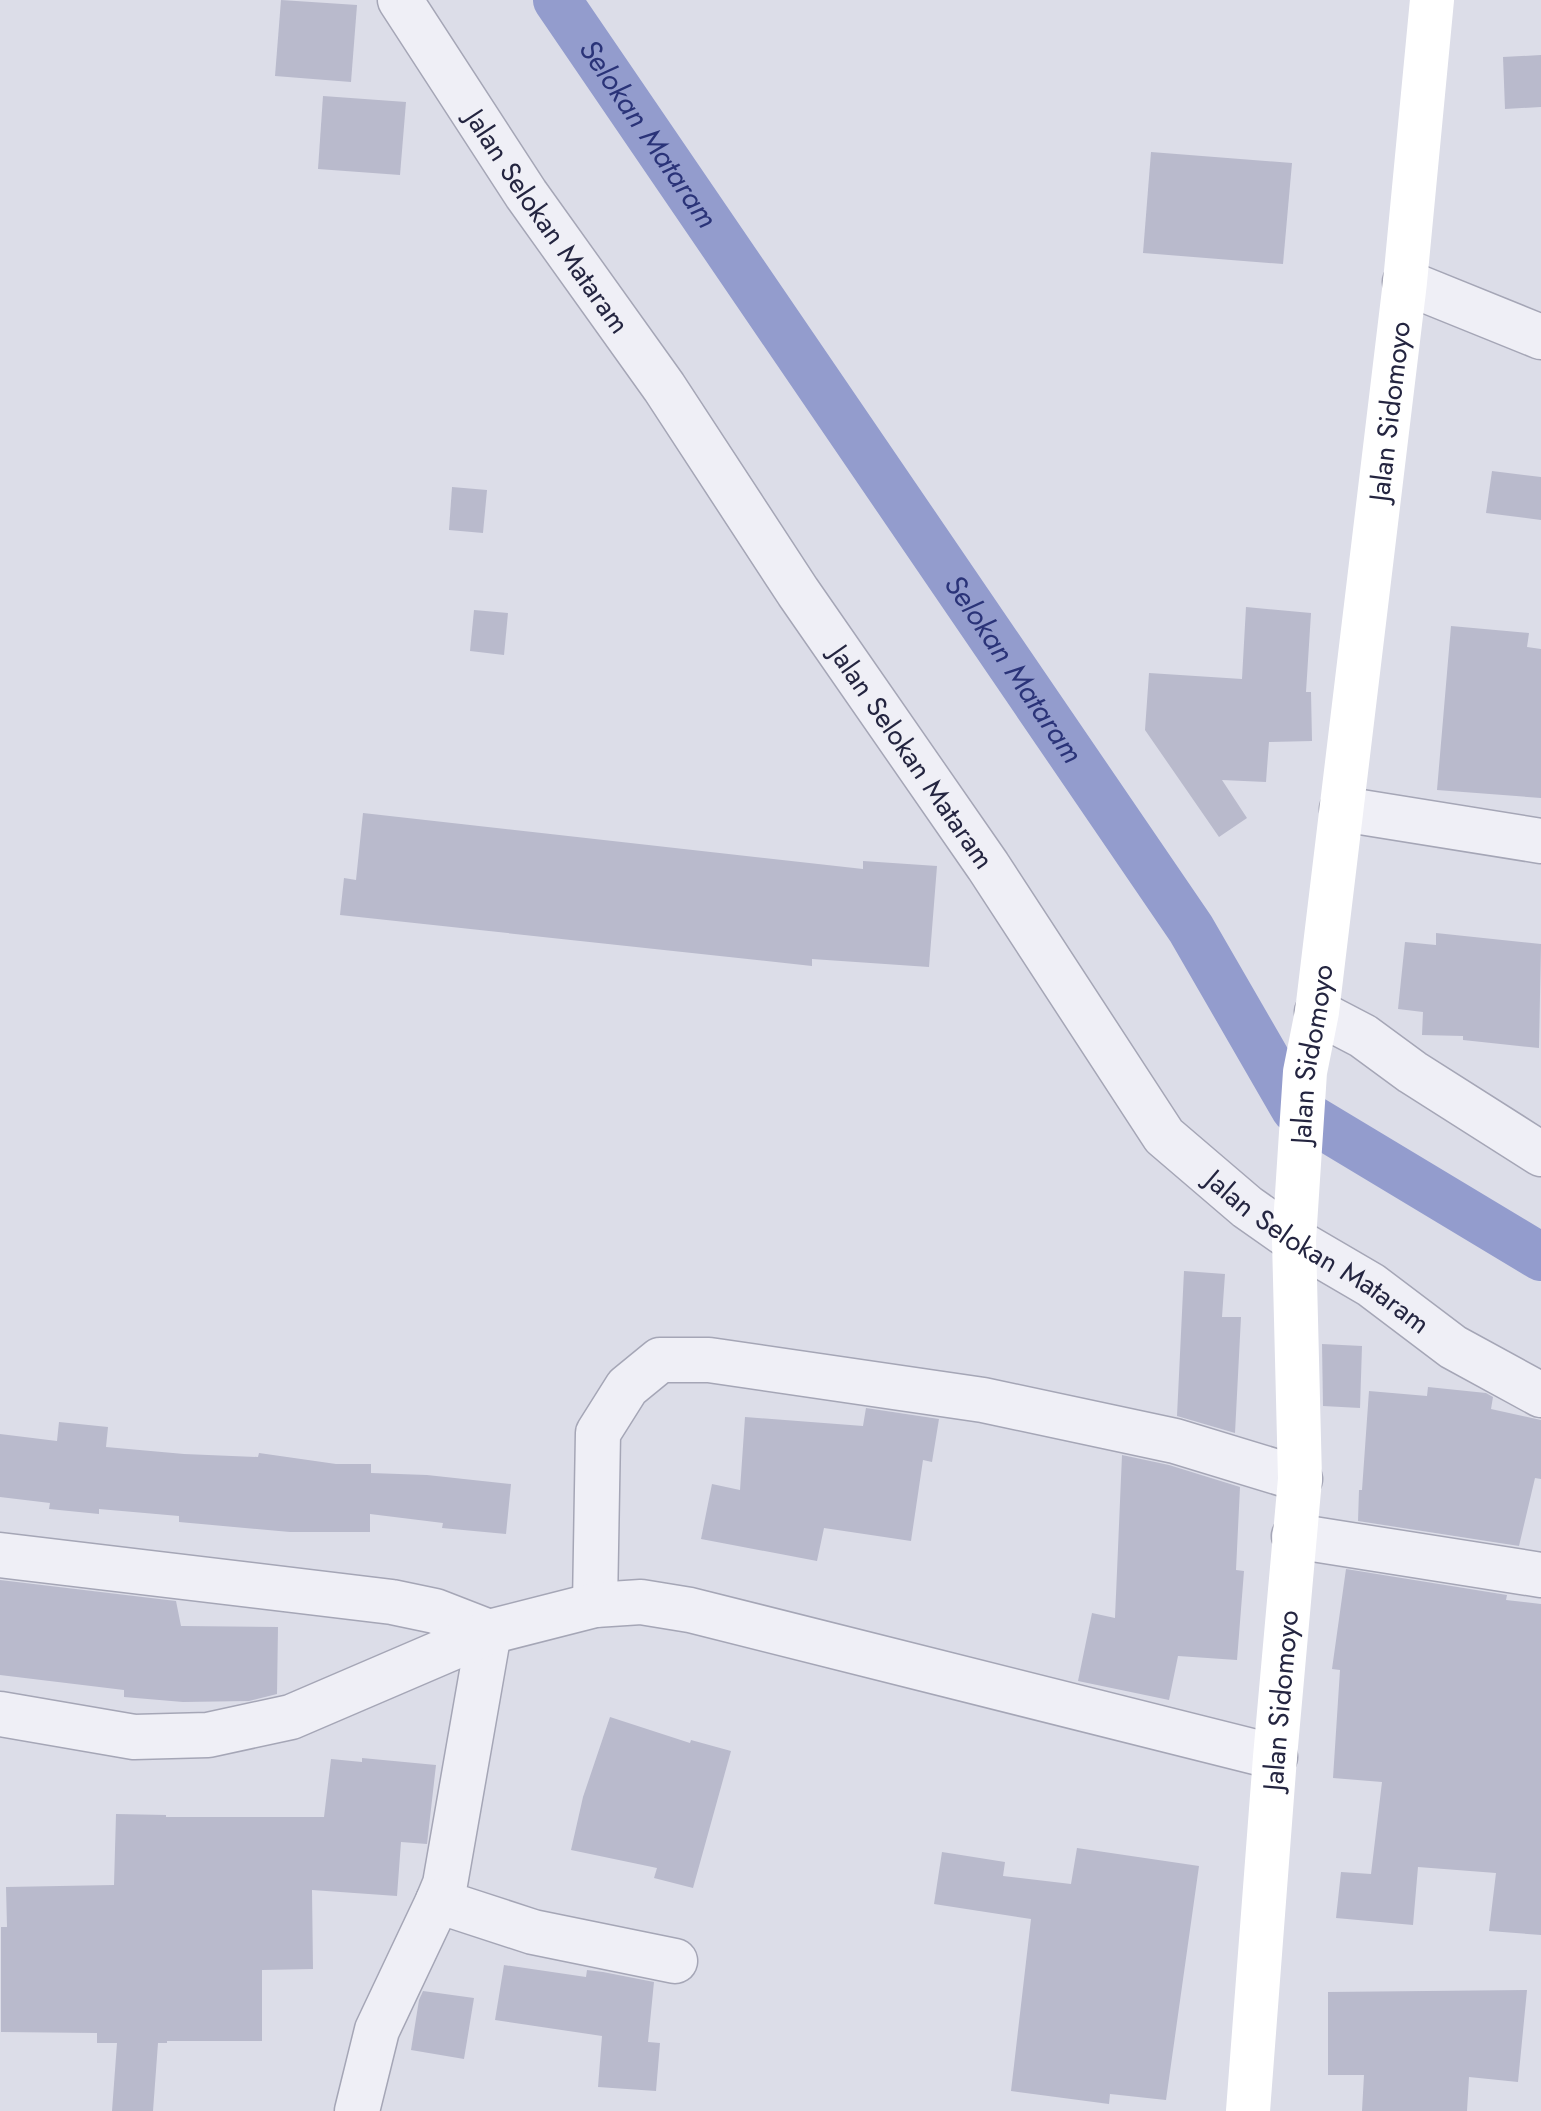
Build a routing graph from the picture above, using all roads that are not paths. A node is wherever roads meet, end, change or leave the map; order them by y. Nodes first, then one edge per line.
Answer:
1 (400, 0) edge
2 (1432, 0) edge
3 (1405, 282) junction
4 (1541, 337) edge
5 (1342, 809) junction
6 (1541, 841) edge
7 (1317, 1012) junction
8 (1541, 1154) edge
9 (1294, 1240) junction
10 (1541, 1395) edge
11 (1300, 1479) junction
12 (1294, 1536) junction
13 (0, 1555) edge
14 (1541, 1575) edge
15 (595, 1605) junction
16 (489, 1632) junction
17 (0, 1714) edge
18 (1275, 1757) junction
19 (438, 1901) junction
20 (675, 1961) dead end
21 (357, 2111) edge
22 (1248, 2111) edge

1 - 9 street, Jalan Selokan Mataram
2 - 3 main road, Jalan Sidomoyo
3 - 4 street
3 - 5 main road, Jalan Sidomoyo
5 - 6 street
5 - 7 main road, Jalan Sidomoyo
7 - 8 street
7 - 9 main road, Jalan Sidomoyo
9 - 10 street, Jalan Selokan Mataram
9 - 11 main road, Jalan Sidomoyo
11 - 12 main road, Jalan Sidomoyo
11 - 15 street
12 - 14 street
12 - 18 main road, Jalan Sidomoyo
13 - 16 street
15 - 16 street
15 - 18 street
16 - 17 street
16 - 19 street
18 - 22 main road, Jalan Sidomoyo
19 - 20 street
19 - 21 street

